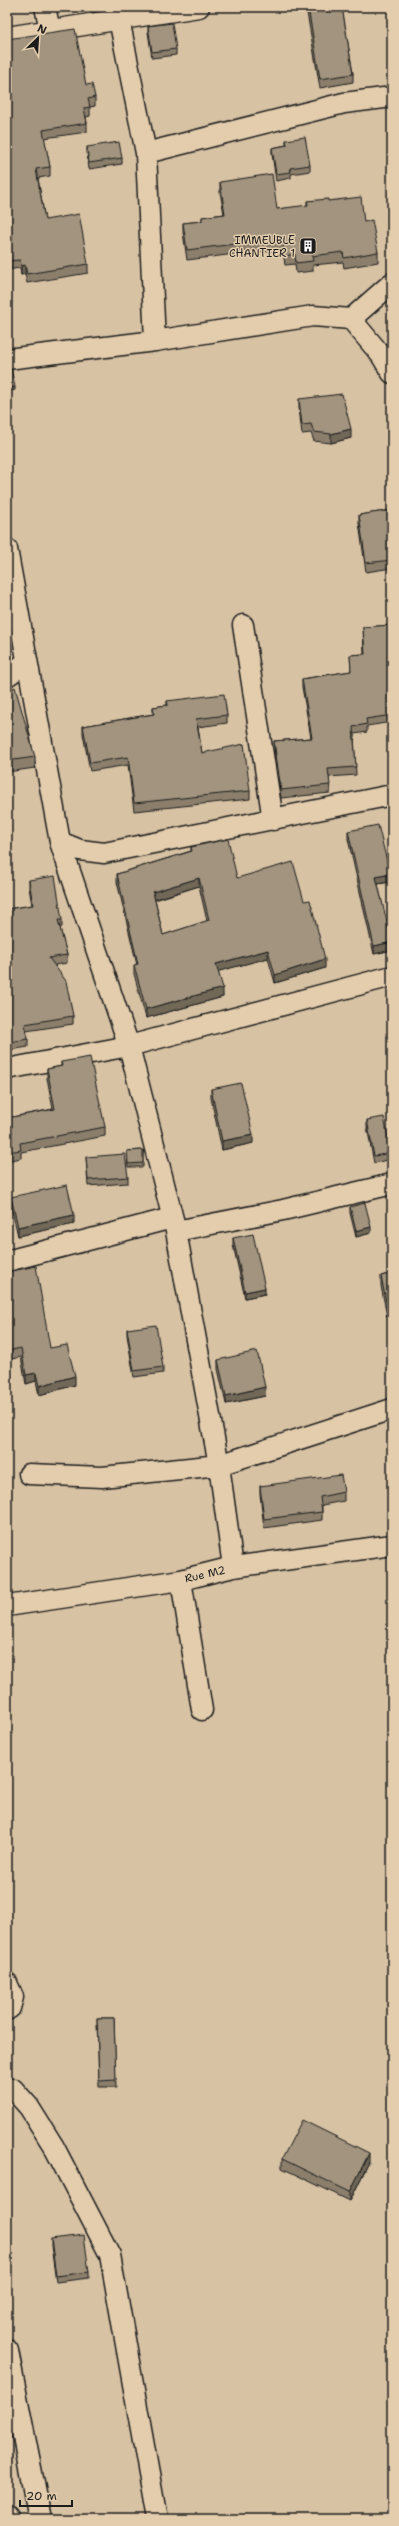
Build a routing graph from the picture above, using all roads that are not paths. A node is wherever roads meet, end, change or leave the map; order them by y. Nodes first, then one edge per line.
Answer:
1 (45, 7) edge
2 (199, 7) edge
3 (120, 19) junction
4 (50, 30) junction
5 (7, 37) edge
6 (392, 97) edge
7 (146, 153) junction
8 (392, 284) edge
9 (351, 319) junction
10 (155, 341) junction
11 (7, 359) edge
12 (392, 373) edge
13 (7, 549) edge
14 (243, 625) dead end
15 (27, 662) junction
16 (7, 676) edge
17 (392, 795) edge
18 (273, 820) junction
19 (60, 842) junction
20 (392, 976) edge
21 (129, 1046) junction
22 (7, 1068) edge
23 (392, 1184) edge
24 (174, 1225) junction
25 (7, 1261) edge
26 (392, 1409) edge
27 (219, 1465) junction
28 (29, 1474) dead end
29 (392, 1545) edge
30 (234, 1567) junction
31 (181, 1580) junction
32 (11, 1604) edge
33 (202, 1710) dead end
34 (7, 1983) edge
35 (7, 2010) edge
36 (7, 2089) edge
37 (7, 2351) edge
38 (40, 2519) edge
39 (157, 2519) edge

1 - 4 street
2 - 3 street
3 - 4 street
3 - 7 street
4 - 5 street
6 - 7 street
7 - 10 street
8 - 9 street
9 - 10 street
9 - 12 street
10 - 11 street
13 - 15 street
14 - 18 street
15 - 16 street
15 - 19 street
17 - 18 street
18 - 19 street
19 - 21 street
20 - 21 street
21 - 22 street
21 - 24 street
23 - 24 street
24 - 25 street
24 - 27 street
26 - 27 street
27 - 28 street
27 - 30 street
29 - 30 street, Rue M2
30 - 31 street, Rue M2
31 - 32 street, Rue M2
31 - 33 street
34 - 35 street
36 - 39 street
37 - 38 main road

